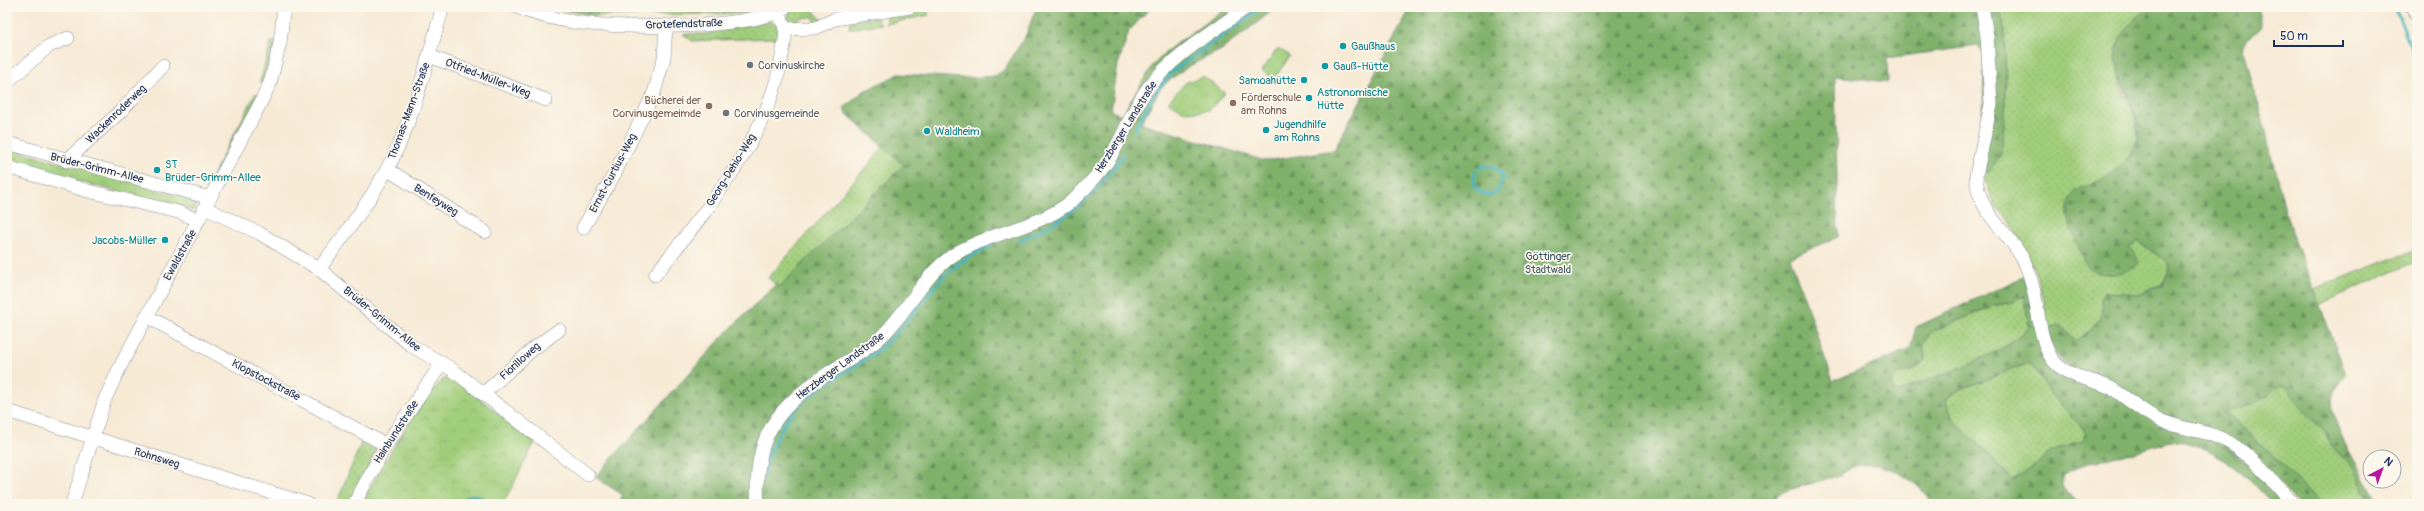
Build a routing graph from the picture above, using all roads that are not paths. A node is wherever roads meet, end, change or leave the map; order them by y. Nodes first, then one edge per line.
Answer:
1 (284, 7) edge
2 (443, 7) edge
3 (517, 7) edge
4 (910, 7) edge
5 (1247, 7) edge
6 (1982, 7) edge
7 (2415, 7) edge
8 (781, 9) edge
9 (2417, 13) edge
10 (666, 25) junction
11 (785, 29) junction
12 (68, 38) dead end
13 (429, 56) junction
14 (163, 66) dead end
15 (7, 82) edge
16 (546, 100) dead end
17 (7, 143) edge
18 (66, 160) junction
19 (7, 167) edge
20 (387, 170) junction
21 (208, 203) junction
22 (199, 220) junction
23 (583, 228) dead end
24 (485, 232) dead end
25 (319, 268) junction
26 (655, 274) dead end
27 (146, 316) junction
28 (559, 330) dead end
29 (442, 363) junction
30 (483, 394) junction
31 (7, 411) edge
32 (92, 438) junction
33 (386, 445) junction
34 (588, 475) dead end
35 (72, 504) edge
36 (308, 504) edge
37 (354, 504) edge
38 (758, 504) edge
39 (2293, 504) edge

1 - 21 street, Ewaldstraße
2 - 13 street, Thomas-Mann-Straße
3 - 10 street, Grotefendstraße
4 - 11 street
5 - 38 street, Herzberger Landstraße
6 - 39 street
7 - 9 main road
8 - 10 street, Grotefendstraße
8 - 11 street, Grotefendstraße
10 - 23 street, Ernst-Curtius-Weg
11 - 26 street, Georg-Dehio-Weg
12 - 15 street
13 - 16 street, Otfried-Müller-Weg
13 - 20 street, Thomas-Mann-Straße
14 - 18 street, Wackenroderweg
17 - 18 street, Brüder-Grimm-Allee
18 - 21 street, Brüder-Grimm-Allee
19 - 22 street, Brüder-Grimm-Allee
20 - 24 street, Benfeyweg
20 - 25 street, Thomas-Mann-Straße
21 - 22 street, Ewaldstraße
21 - 25 street, Brüder-Grimm-Allee
22 - 27 street, Ewaldstraße
25 - 29 street, Brüder-Grimm-Allee
27 - 32 street, Ewaldstraße
27 - 33 street, Klopstockstraße
28 - 30 street, Fiorilloweg
29 - 30 street, Brüder-Grimm-Allee
29 - 33 street, Hainbundstraße
30 - 34 street, Brüder-Grimm-Allee
31 - 32 street, Rohnsweg
32 - 35 street, Ewaldstraße
32 - 36 street, Rohnsweg
33 - 37 street, Hainbundstraße

